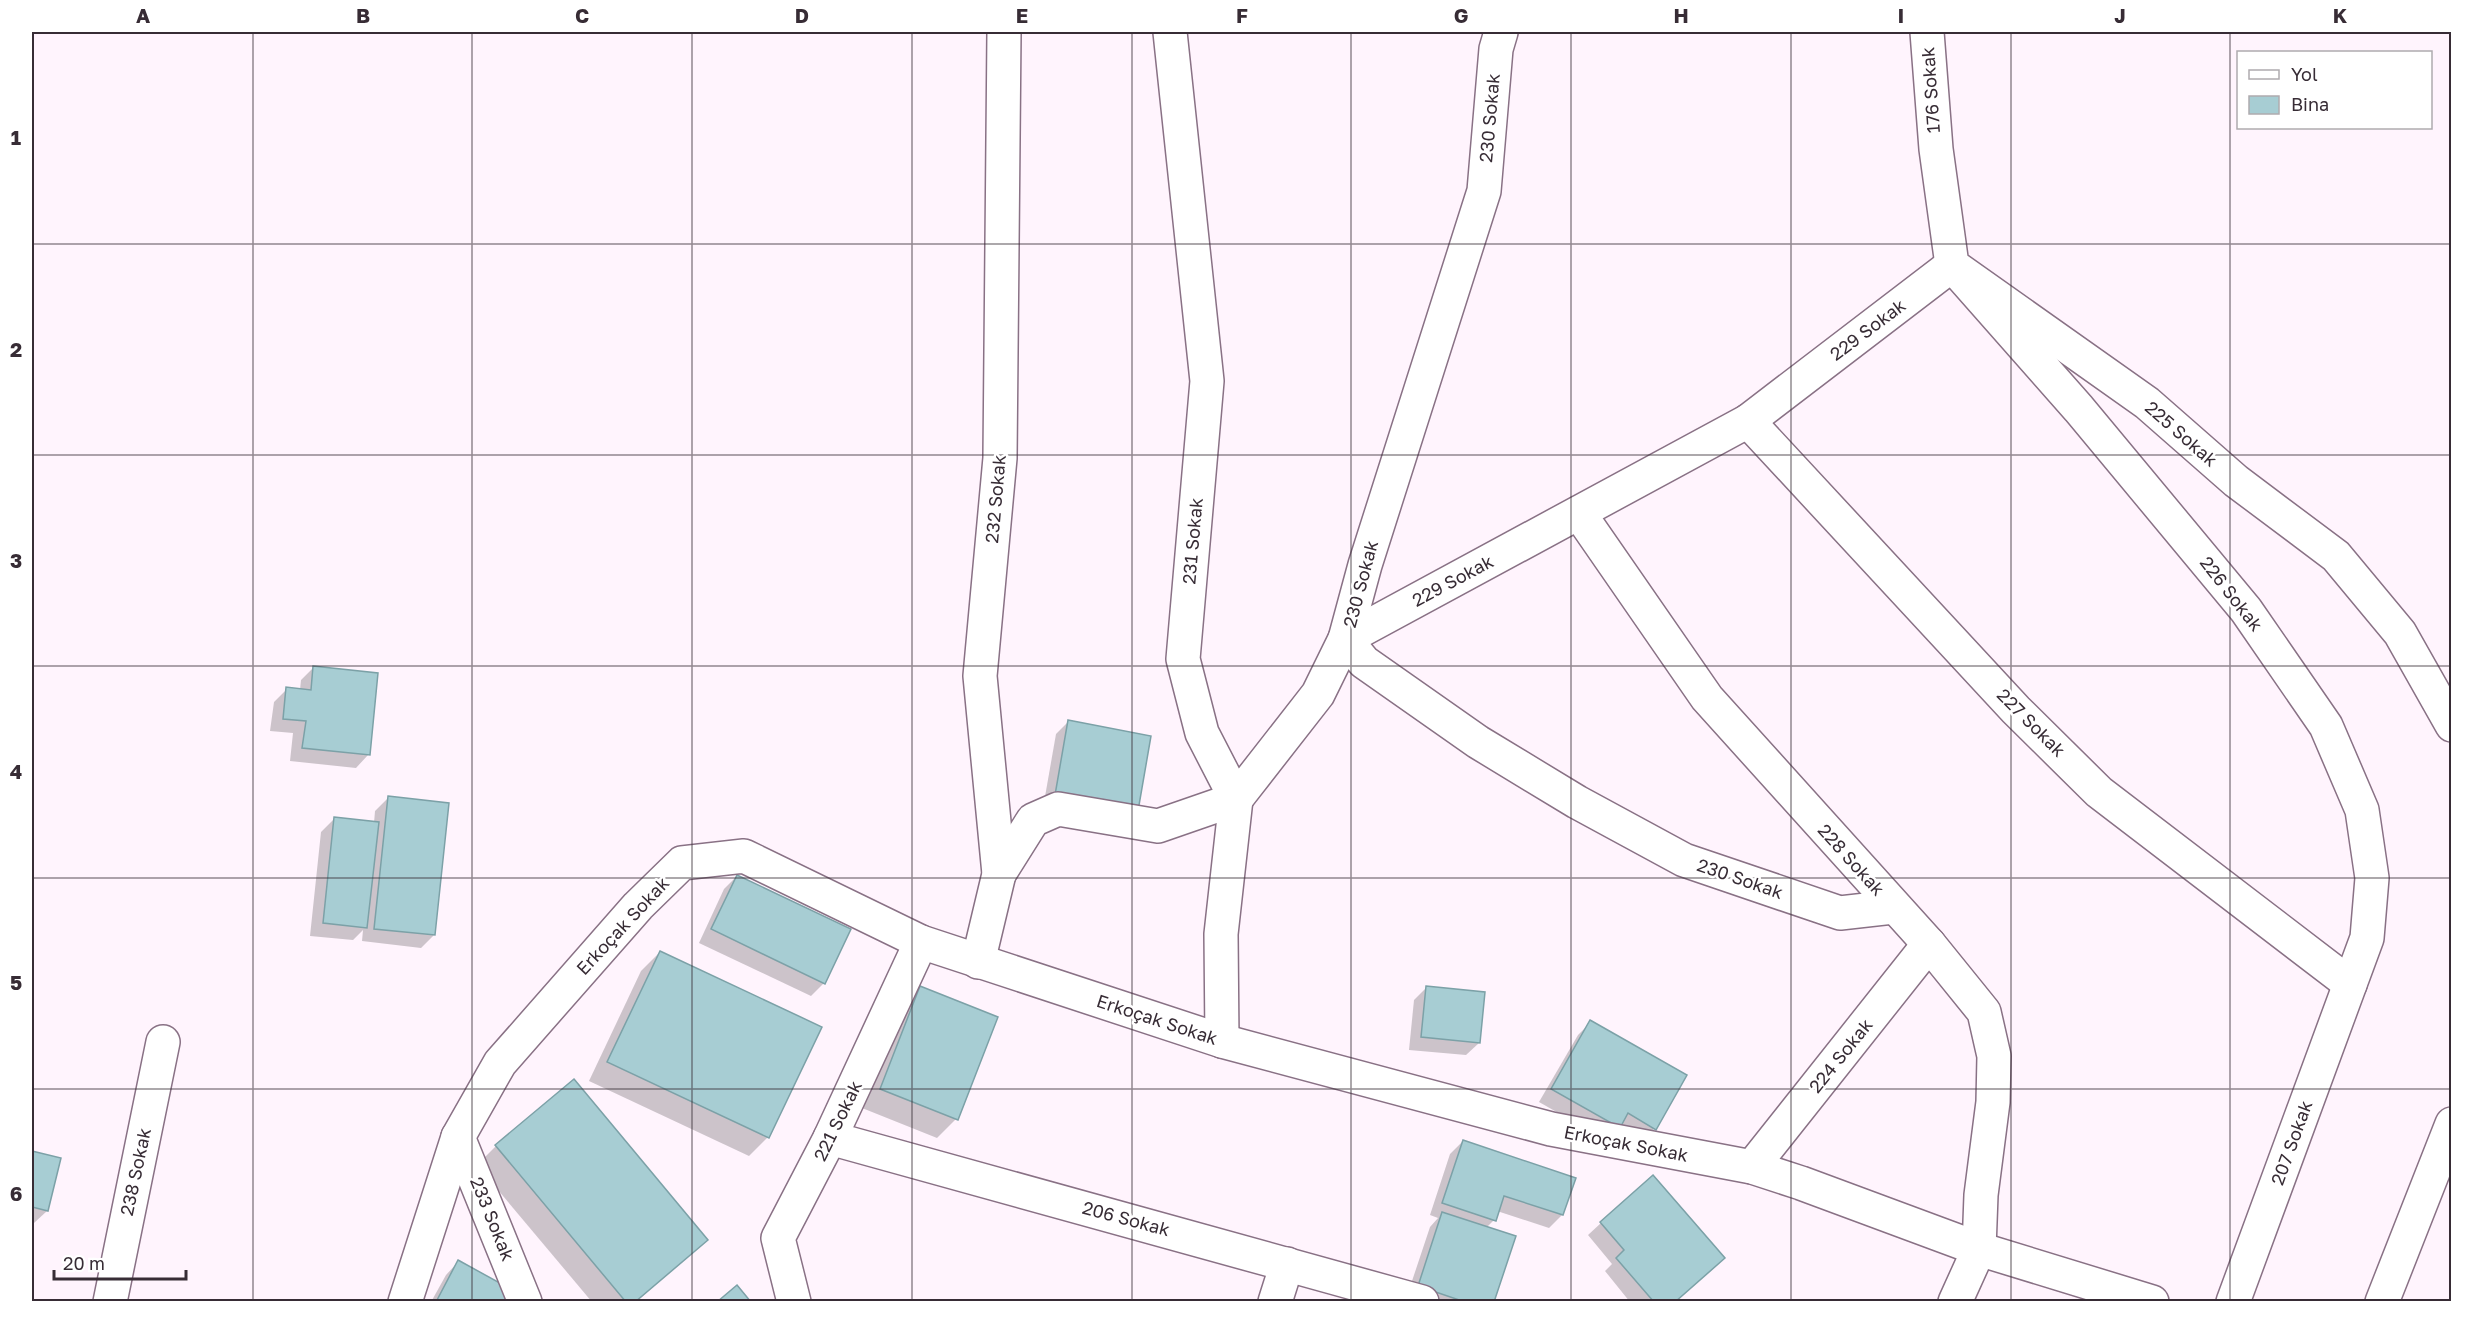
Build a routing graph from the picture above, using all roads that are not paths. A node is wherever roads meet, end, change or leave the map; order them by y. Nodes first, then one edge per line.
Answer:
1 (1004, 32) edge
2 (1170, 32) edge
3 (1501, 32) edge
4 (1927, 32) edge
5 (1952, 265) junction
6 (1748, 421) junction
7 (1579, 513) junction
8 (1346, 639) junction
9 (2451, 725) edge
10 (1236, 799) junction
11 (999, 874) junction
12 (1893, 907) junction
13 (921, 942) junction
14 (1929, 944) junction
15 (978, 962) junction
16 (2350, 984) junction
17 (1222, 1041) junction
18 (163, 1042) dead end
19 (2451, 1124) edge
20 (458, 1137) junction
21 (830, 1138) junction
22 (1752, 1167) junction
23 (1978, 1249) junction
24 (1287, 1264) junction
25 (110, 1302) edge
26 (405, 1302) edge
27 (525, 1302) edge
28 (794, 1302) edge
29 (1275, 1302) edge
30 (1422, 1302) edge
31 (1955, 1302) edge
32 (2152, 1302) edge
33 (2234, 1302) edge
34 (2382, 1302) edge

1 - 11 street, 232 Sokak
2 - 10 street, 231 Sokak
3 - 8 street, 230 Sokak
4 - 5 street, 176 Sokak
5 - 6 street, 229 Sokak
5 - 9 street, 225 Sokak
5 - 16 street, 226 Sokak
6 - 7 street, 229 Sokak
6 - 16 street, 227 Sokak
7 - 8 street, 229 Sokak
7 - 12 street, 228 Sokak
8 - 10 street
8 - 12 street, 230 Sokak
10 - 11 street
10 - 17 street
11 - 15 street, 232 Sokak
12 - 14 street, 228 Sokak
13 - 15 street, Erkoçak Sokak
13 - 20 street, Erkoçak Sokak
13 - 21 street, 221 Sokak
14 - 22 street, 224 Sokak
14 - 23 street, 228 Sokak
15 - 17 street, Erkoçak Sokak
16 - 33 street, 207 Sokak
17 - 22 street, Erkoçak Sokak
18 - 25 street, 238 Sokak
19 - 34 street
20 - 26 street, Erkoçak Sokak
20 - 27 street, 233 Sokak
21 - 24 street, 206 Sokak
21 - 28 street, 221 Sokak
22 - 23 street, Erkoçak Sokak
23 - 31 street
23 - 32 street, Erkoçak Sokak
24 - 29 street
24 - 30 street, 206 Sokak

